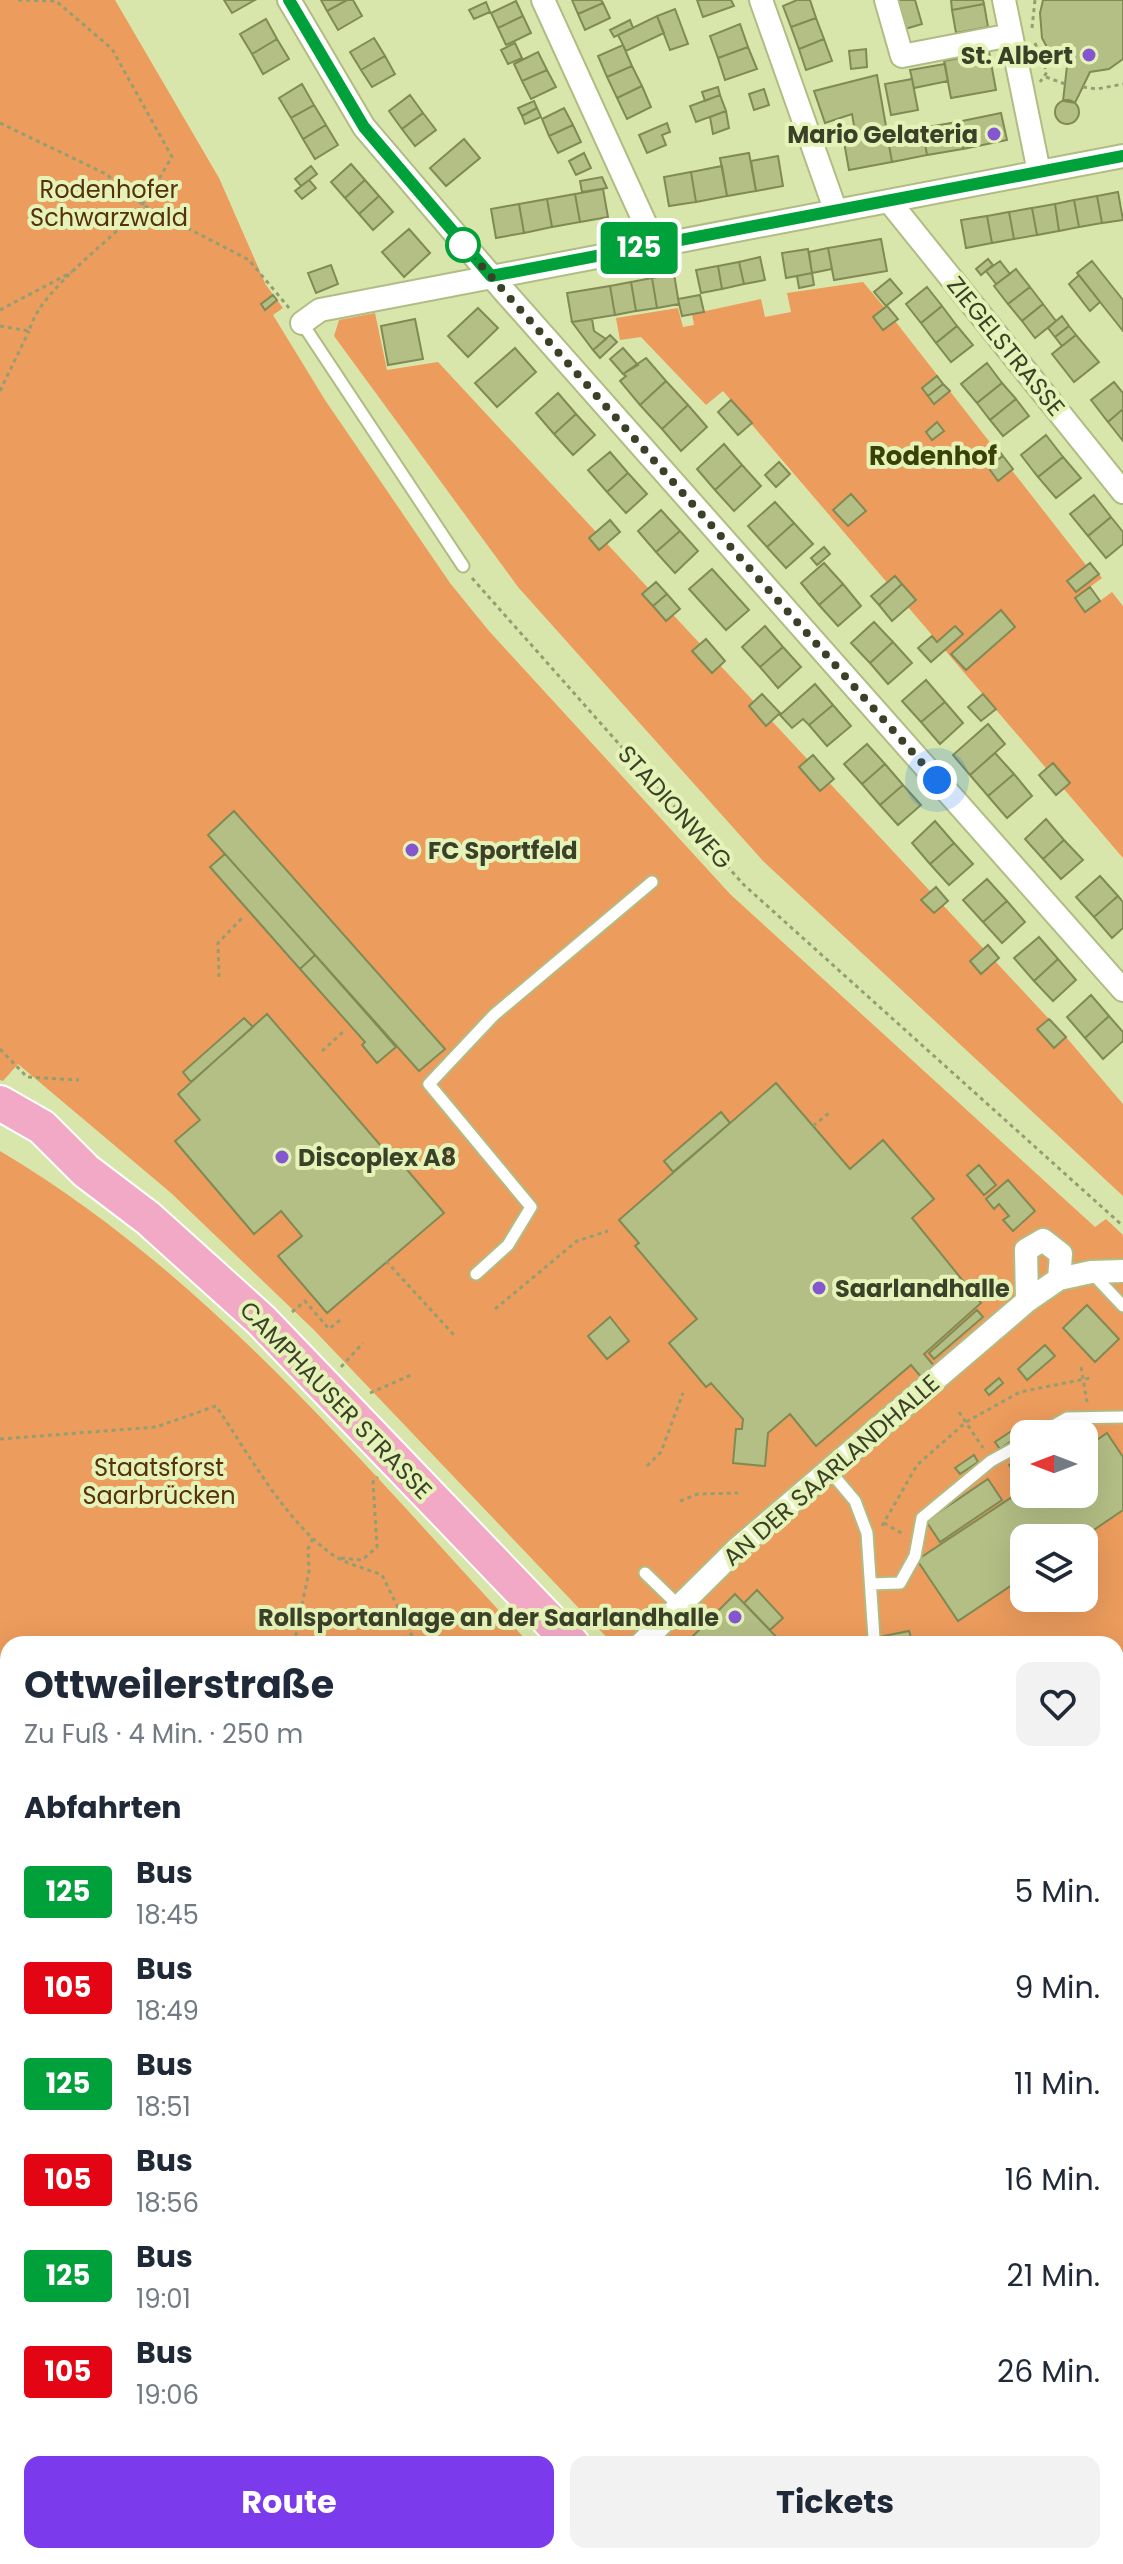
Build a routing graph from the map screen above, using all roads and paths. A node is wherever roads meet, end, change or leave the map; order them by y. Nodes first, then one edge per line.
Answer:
1 (15, 0) edge
2 (289, 0) edge
3 (543, 0) edge
4 (761, 0) edge
5 (886, 0) edge
6 (1004, 0) edge
7 (1011, 35) junction
8 (1046, 77) dead end
9 (1065, 84) dead end
10 (1123, 84) edge
11 (1083, 87) dead end
12 (0, 123) edge
13 (1123, 156) edge
14 (1039, 172) junction
15 (889, 201) junction
16 (143, 205) junction
17 (835, 209) junction
18 (655, 245) junction
19 (75, 270) junction
20 (491, 276) junction
21 (0, 310) edge
22 (302, 323) junction
23 (0, 326) edge
24 (29, 331) junction
25 (0, 391) edge
26 (1123, 492) edge
27 (463, 566) joint
28 (652, 882) dead end
29 (243, 917) dead end
30 (219, 977) dead end
31 (1123, 990) edge
32 (343, 1032) dead end
33 (0, 1049) edge
34 (322, 1051) dead end
35 (79, 1080) dead end
36 (0, 1103) edge
37 (829, 1113) dead end
38 (813, 1126) dead end
39 (0, 1128) edge
40 (86, 1171) junction
41 (1123, 1226) edge
42 (608, 1231) dead end
43 (386, 1261) dead end
44 (1123, 1271) edge
45 (1091, 1272) junction
46 (476, 1274) dead end
47 (1059, 1279) junction
48 (305, 1301) dead end
49 (1027, 1301) junction
50 (1123, 1306) edge
51 (495, 1309) dead end
52 (340, 1320) dead end
53 (454, 1335) dead end
54 (363, 1343) dead end
55 (1081, 1367) dead end
56 (411, 1375) dead end
57 (1090, 1378) dead end
58 (1083, 1380) junction
59 (683, 1393) dead end
60 (334, 1394) junction
61 (1088, 1408) dead end
62 (959, 1412) dead end
63 (1123, 1417) edge
64 (1064, 1420) edge
65 (966, 1422) junction
66 (0, 1439) edge
67 (1010, 1451) edge
68 (986, 1452) dead end
69 (395, 1460) junction
70 (647, 1466) dead end
71 (829, 1470) junction
72 (738, 1493) dead end
73 (680, 1501) dead end
74 (313, 1537) junction
75 (910, 1537) dead end
76 (337, 1558) junction
77 (645, 1573) dead end
78 (871, 1584) junction
79 (678, 1605) junction
80 (296, 1636) edge
81 (412, 1636) edge
82 (564, 1636) edge
83 (649, 1636) edge
84 (874, 1636) edge

1 - 16 path
2 - 20 street
3 - 18 street
4 - 17 street
5 - 7 street
6 - 7 street
7 - 14 street
8 - 9 path
10 - 11 path
12 - 16 path
13 - 14 street
14 - 15 street
15 - 17 street
15 - 26 street, ZIEGELSTRASSE
16 - 19 path
16 - 22 path
17 - 18 street
18 - 20 street
19 - 21 path
19 - 24 path
20 - 22 street
20 - 31 street
22 - 27 lane
23 - 24 path
24 - 25 path
27 - 41 path, STADIONWEG
28 - 46 lane
29 - 30 path
32 - 34 path
33 - 35 path
36 - 40 main road, CAMPHAUSER STRASSE
37 - 38 path
39 - 40 main road, CAMPHAUSER STRASSE
40 - 60 main road, CAMPHAUSER STRASSE
42 - 51 path
43 - 53 path
44 - 45 street, AN DER SAARLANDHALLE
45 - 47 street, AN DER SAARLANDHALLE
45 - 50 lane
47 - 49 street, AN DER SAARLANDHALLE
47 - 49 street
48 - 52 path
49 - 71 street, AN DER SAARLANDHALLE
54 - 60 path
55 - 58 path
56 - 60 path
57 - 58 path
58 - 61 path
58 - 65 path
59 - 70 path
60 - 69 main road, CAMPHAUSER STRASSE
62 - 65 path
63 - 64 lane
65 - 68 path
65 - 75 path
66 - 74 path
67 - 78 lane
69 - 76 path
69 - 82 main road, CAMPHAUSER STRASSE
71 - 78 lane
71 - 79 street, AN DER SAARLANDHALLE
72 - 73 path
74 - 76 path
74 - 80 path
76 - 81 path
77 - 79 lane
78 - 84 lane
79 - 83 street, AN DER SAARLANDHALLE

